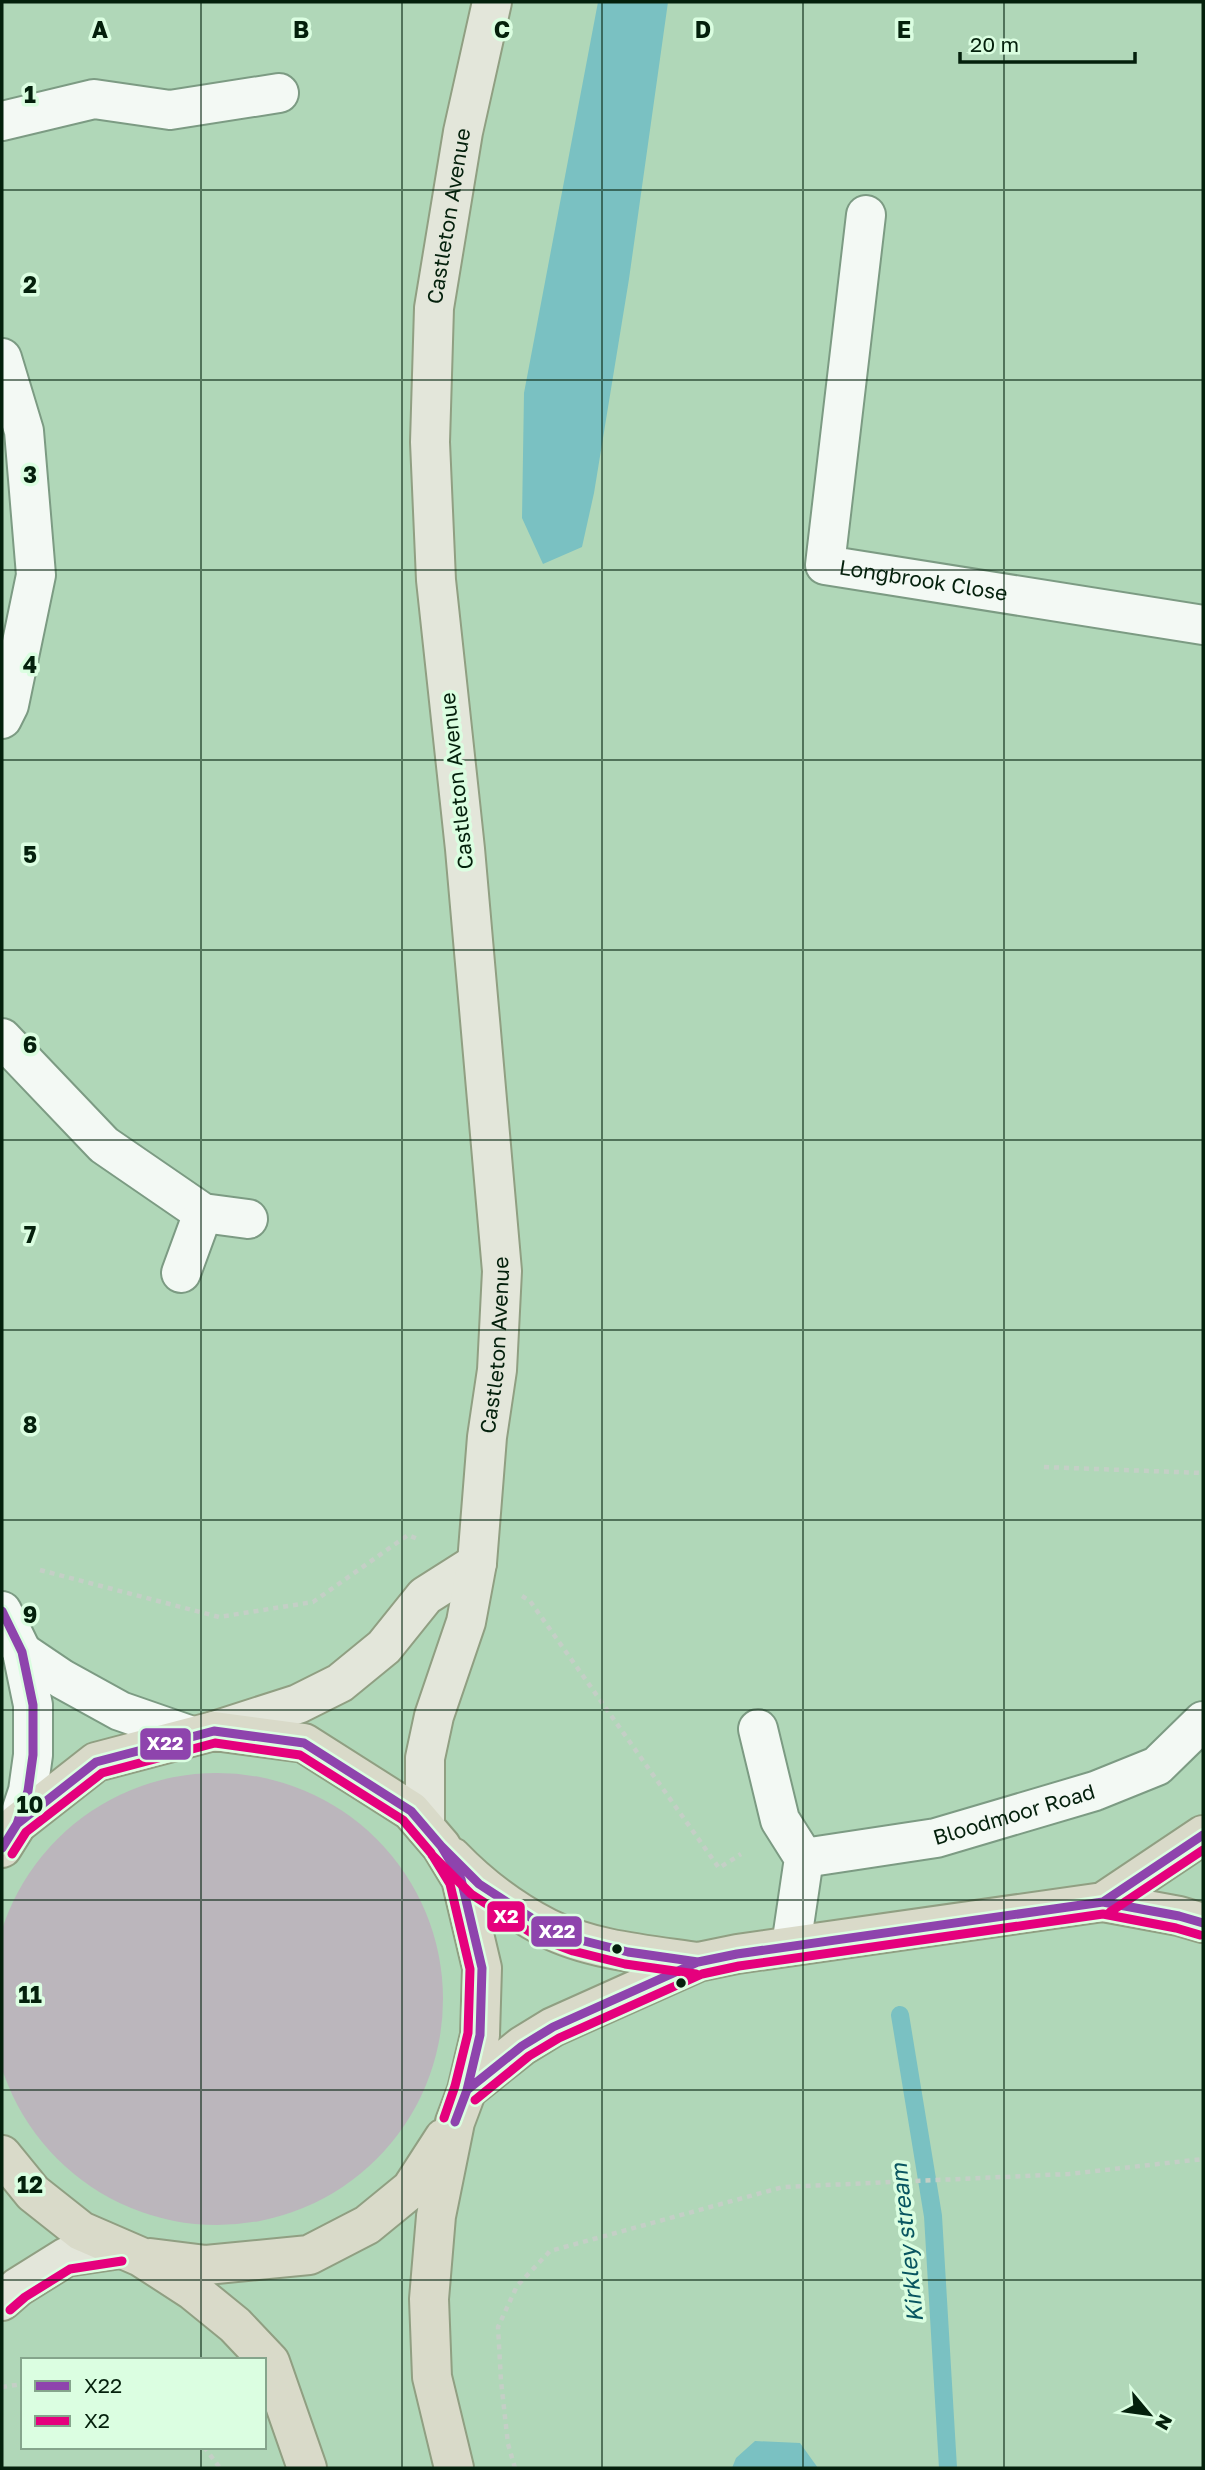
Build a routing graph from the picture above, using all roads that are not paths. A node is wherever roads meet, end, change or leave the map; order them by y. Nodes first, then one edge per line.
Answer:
1 (492, 2) edge
2 (279, 93) dead end
3 (2, 121) edge
4 (866, 215) dead end
5 (2, 358) edge
6 (1203, 625) edge
7 (2, 719) edge
8 (2, 1038) edge
9 (203, 1213) junction
10 (248, 1219) dead end
11 (181, 1273) dead end
12 (477, 1563) junction
13 (2, 1611) edge
14 (22, 1652) junction
15 (1203, 1721) edge
16 (758, 1729) dead end
17 (203, 1734) junction
18 (1203, 1835) edge
19 (9, 1836) edge
20 (433, 1836) junction
21 (804, 1858) junction
22 (1103, 1902) junction
23 (1203, 1923) edge
24 (791, 1946) junction
25 (698, 1962) junction
26 (461, 2106) junction
27 (2, 2155) edge
28 (130, 2253) junction
29 (2, 2301) edge
30 (307, 2468) edge
31 (454, 2468) edge

1 - 12 main road, Castleton Avenue
2 - 3 street
4 - 6 street, Longbrook Close
5 - 7 street
8 - 9 street
9 - 10 street
9 - 11 street
12 - 17 main road
12 - 20 main road, Castleton Avenue
13 - 14 street
14 - 17 street
14 - 19 street
15 - 21 street, Bloodmoor Road
16 - 21 street
17 - 19 highway
17 - 20 highway
18 - 22 highway
20 - 25 highway
20 - 26 highway
21 - 24 street
22 - 23 highway
22 - 24 highway
24 - 25 highway
25 - 26 highway
26 - 28 highway
26 - 31 highway
27 - 28 highway
28 - 29 main road
28 - 30 highway

